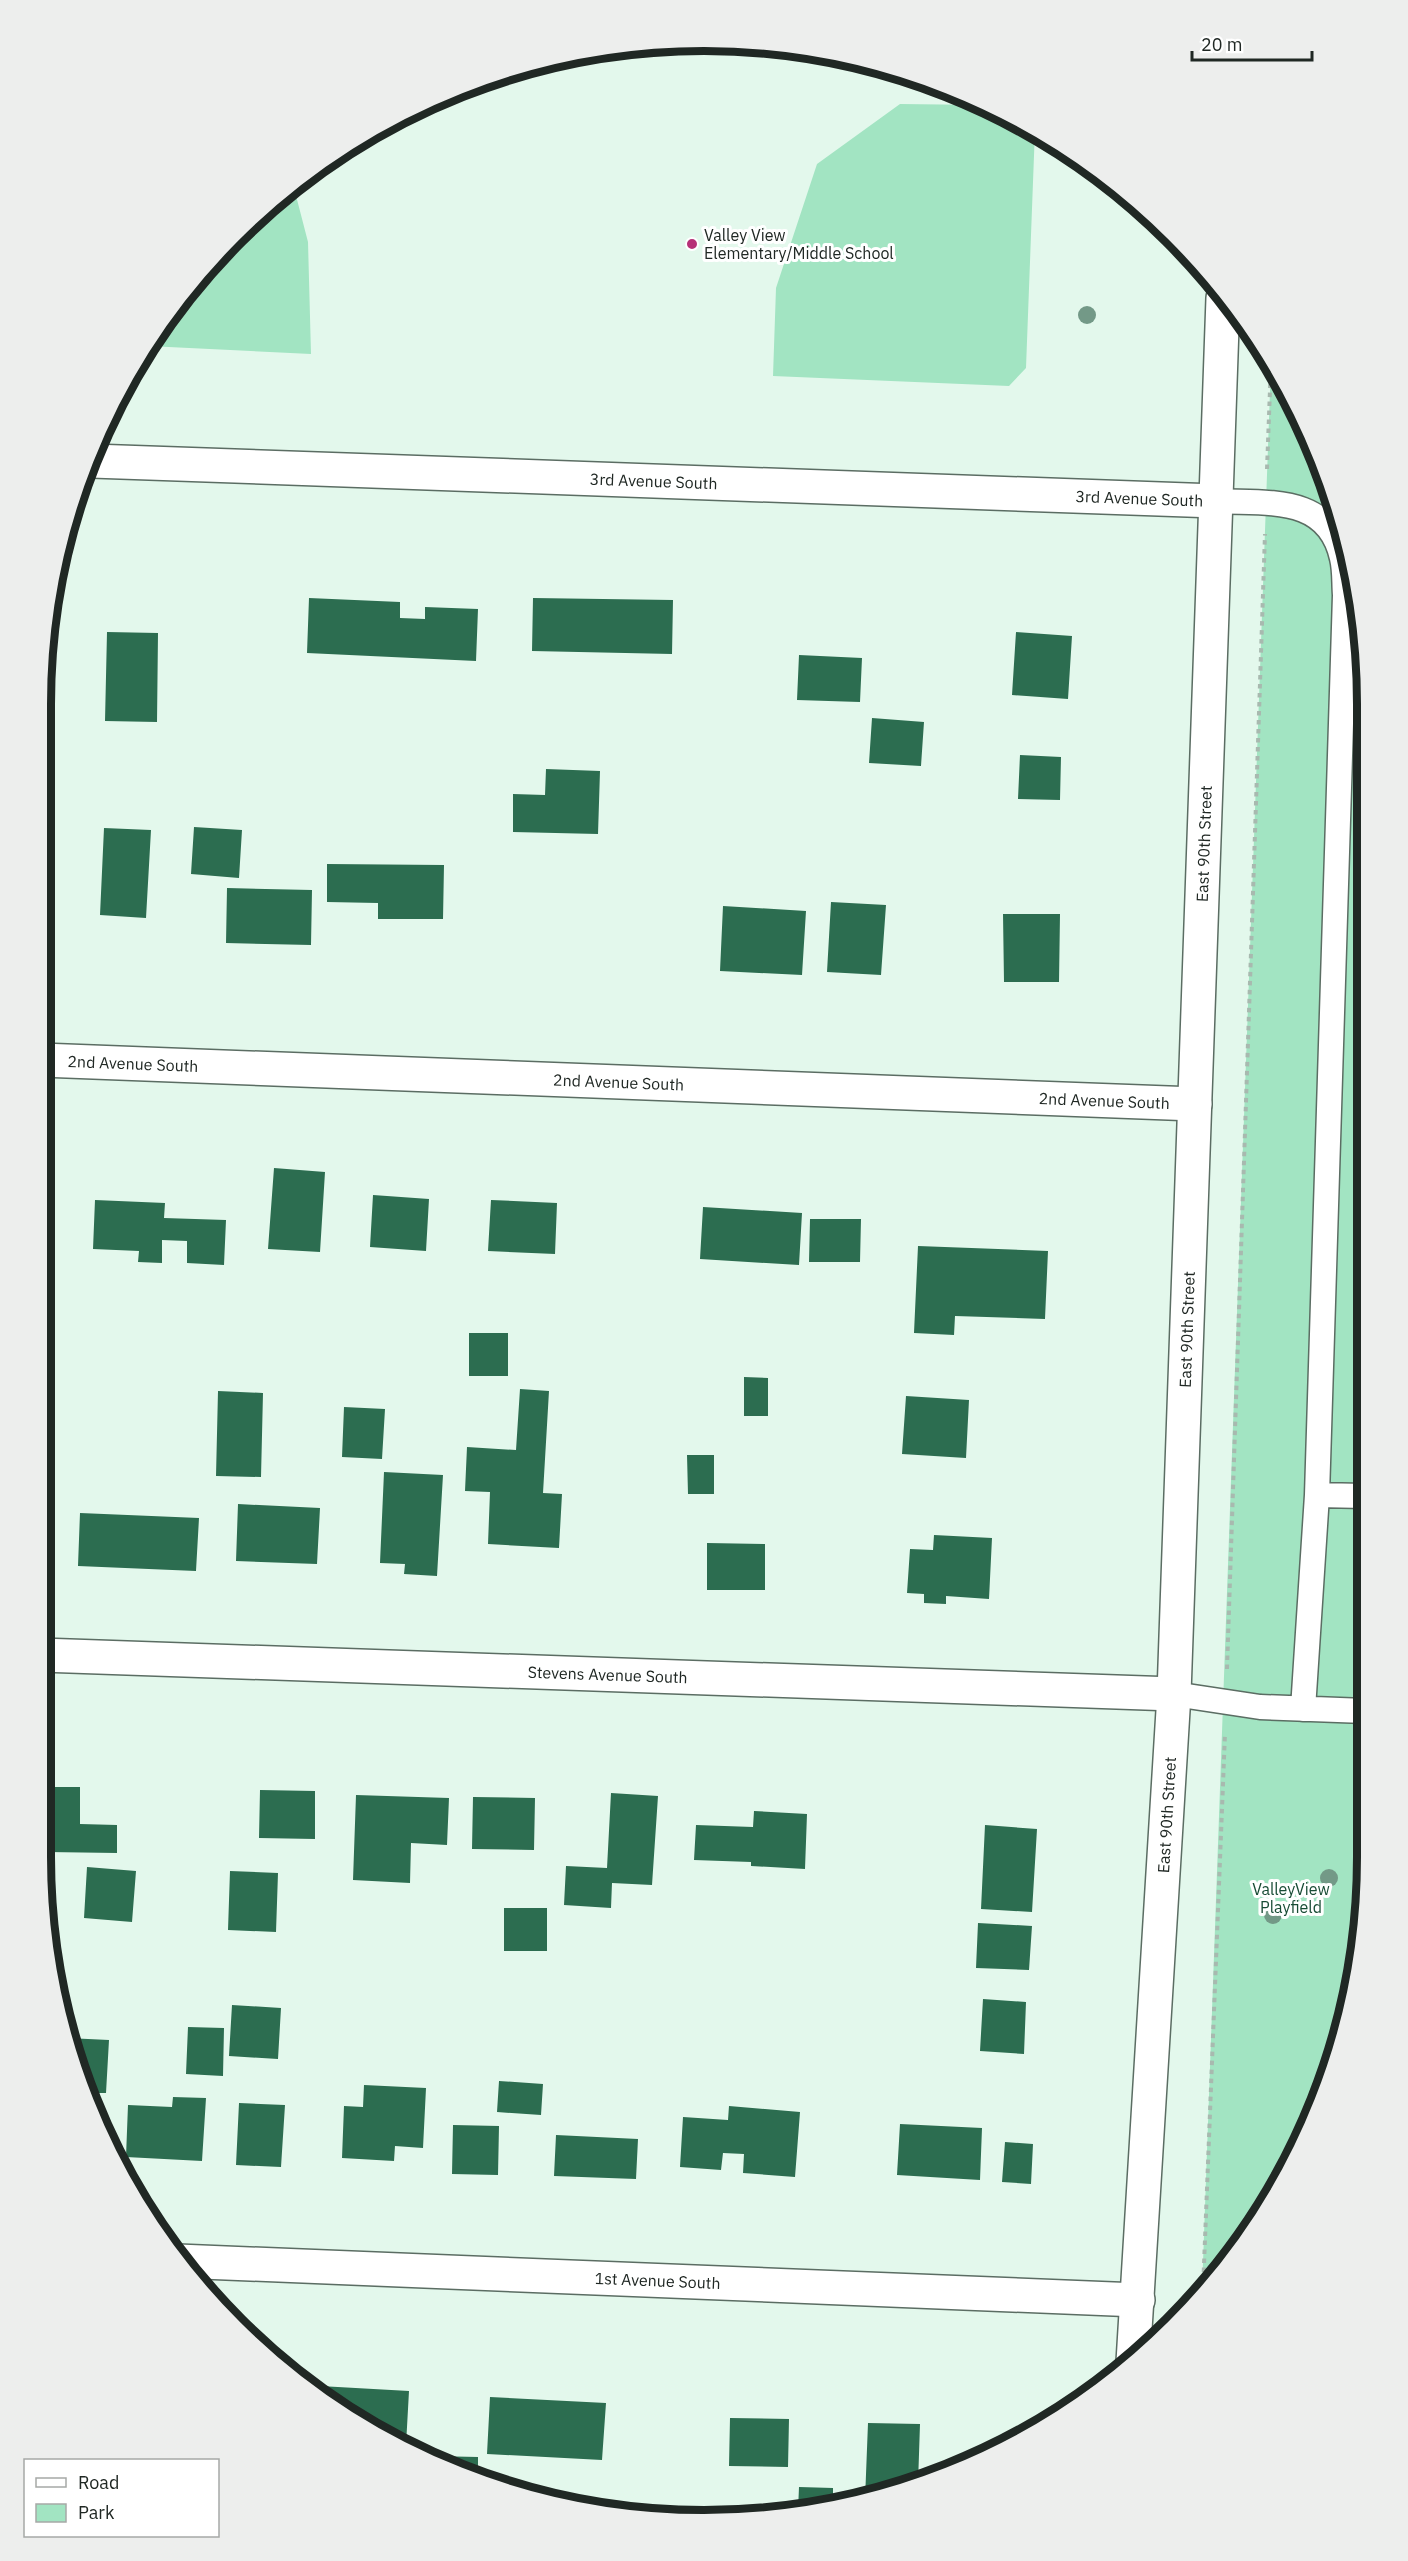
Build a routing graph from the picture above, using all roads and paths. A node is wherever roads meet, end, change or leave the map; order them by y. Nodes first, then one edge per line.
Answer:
1 (1223, 307) edge
2 (1270, 379) edge
3 (98, 461) edge
4 (1216, 501) junction
5 (1266, 504) junction
6 (1337, 545) edge
7 (1344, 578) edge
8 (51, 1060) edge
9 (1195, 1104) junction
10 (1317, 1495) junction
11 (1357, 1496) edge
12 (51, 1655) edge
13 (1174, 1694) junction
14 (1226, 1702) junction
15 (1303, 1709) junction
16 (1357, 1712) edge
17 (191, 2262) edge
18 (1203, 2278) edge
19 (1138, 2300) junction
20 (1134, 2349) edge

1 - 4 street, East 90th Street
2 - 5 path
3 - 4 street, 3rd Avenue South
4 - 5 lane
4 - 9 street, East 90th Street
5 - 6 lane
5 - 14 path
7 - 10 lane
8 - 9 street, 2nd Avenue South
9 - 13 street, East 90th Street
10 - 11 lane
10 - 15 lane
12 - 13 street, Stevens Avenue South
13 - 14 lane
13 - 19 street, East 90th Street
14 - 15 lane
14 - 18 path
15 - 16 lane
17 - 19 street, 1st Avenue South
19 - 20 street, East 90th Street

